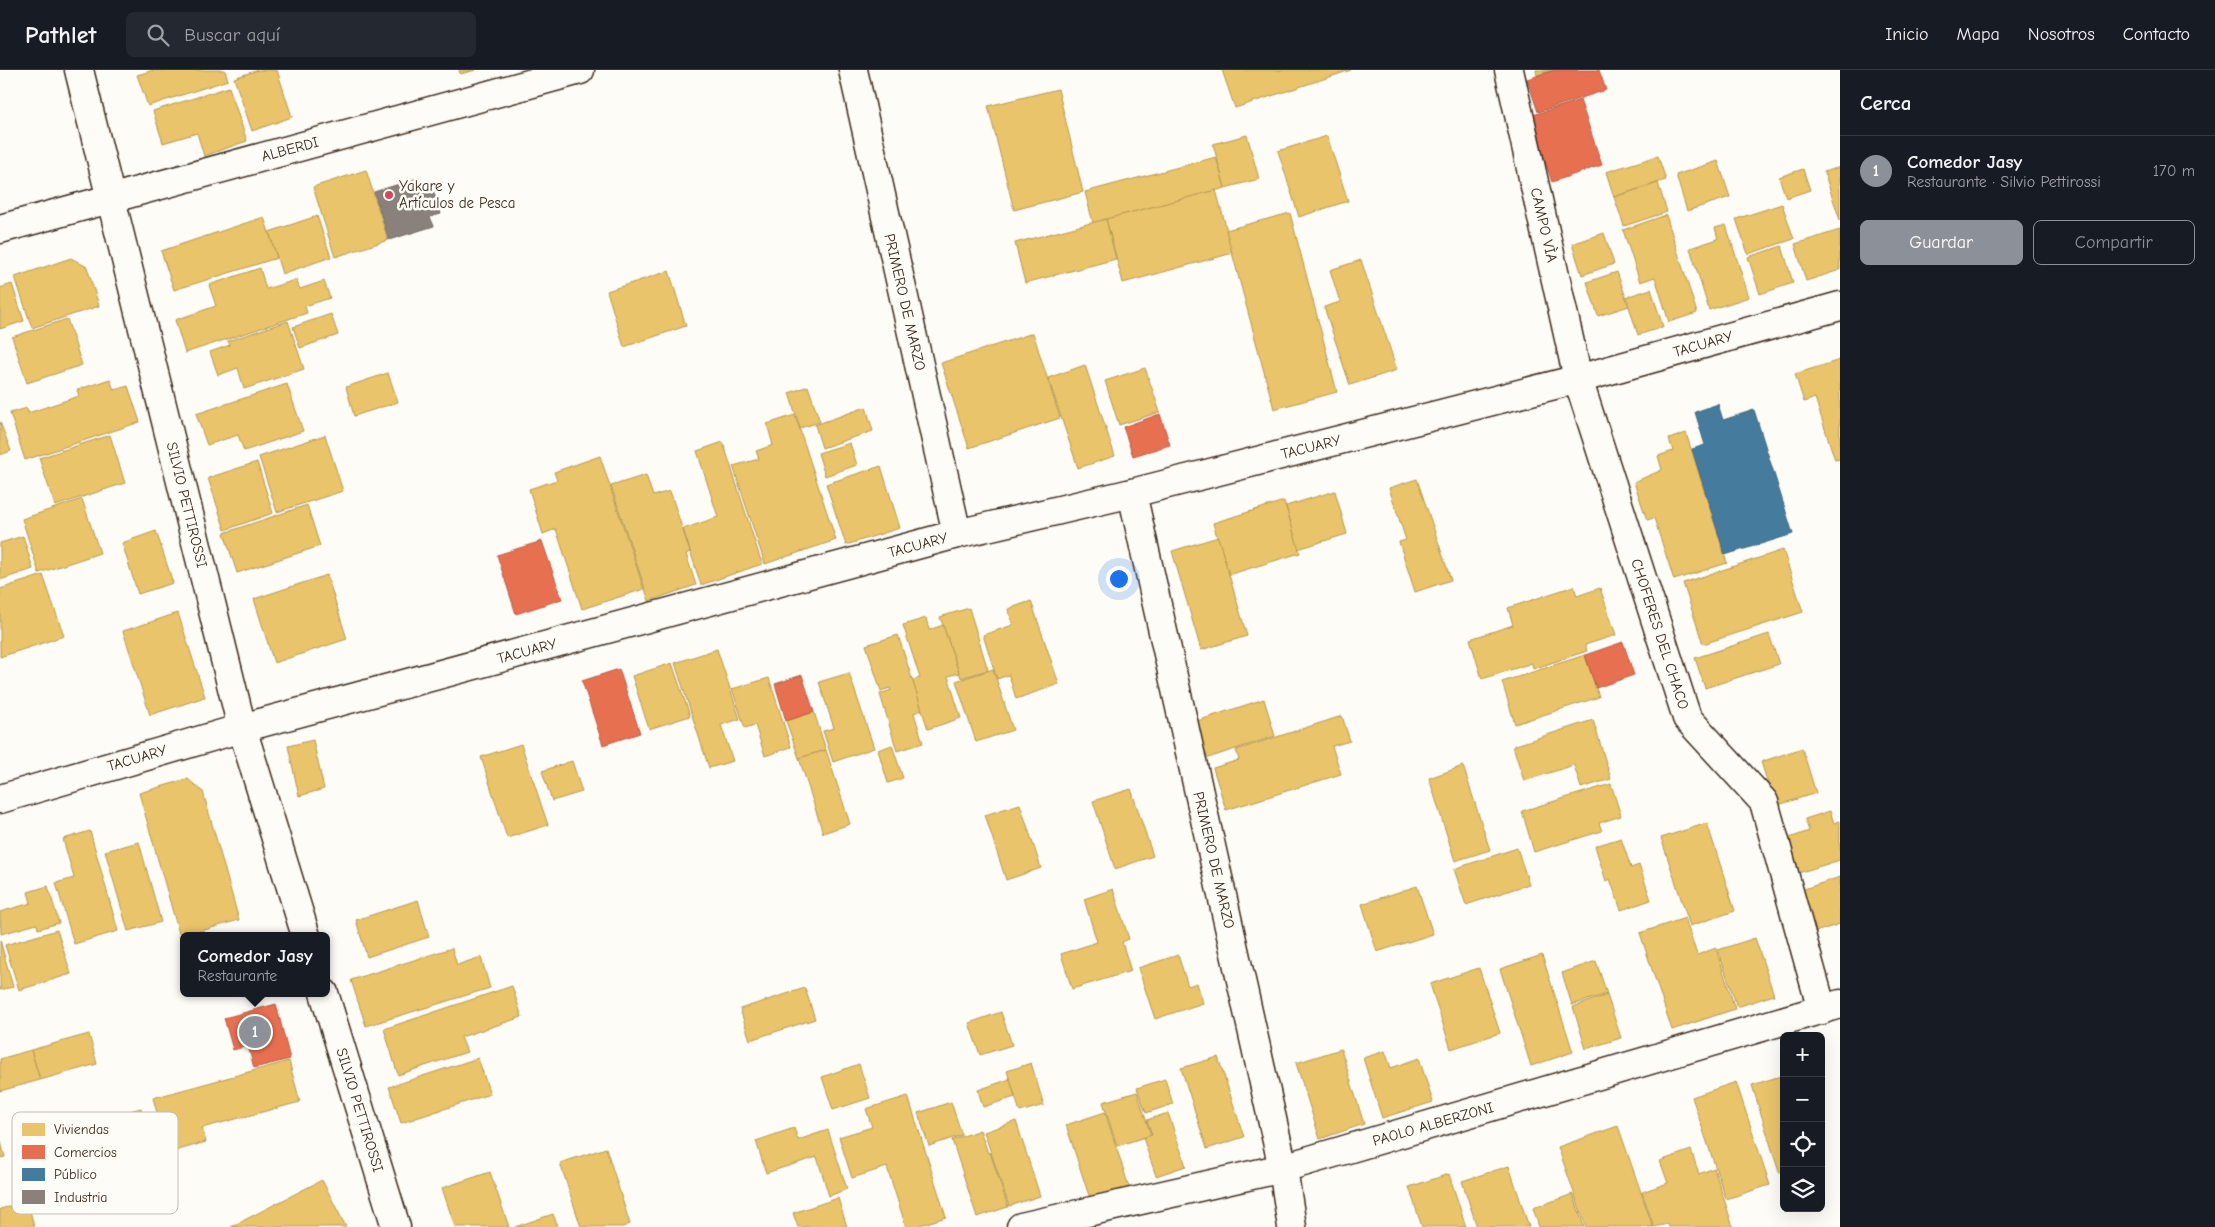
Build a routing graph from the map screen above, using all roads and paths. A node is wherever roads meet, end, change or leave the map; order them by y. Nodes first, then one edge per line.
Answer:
1 (80, 70) edge
2 (580, 70) edge
3 (853, 70) edge
4 (1509, 70) edge
5 (111, 197) junction
6 (0, 229) edge
7 (1840, 306) edge
8 (1578, 379) junction
9 (1132, 494) junction
10 (957, 534) junction
11 (242, 728) junction
12 (0, 799) edge
13 (305, 932) edge
14 (325, 997) edge
15 (1831, 1007) edge
16 (1283, 1168) junction
17 (396, 1227) edge
18 (1021, 1227) edge
19 (1292, 1227) edge

1 - 5 street, SILVIO PETTIROSSI
2 - 5 street, ALBERDI
3 - 10 street, PRIMERO DE MARZO
4 - 8 street, CAMPO VÌA
5 - 6 street, ALBERDI
5 - 11 street, SILVIO PETTIROSSI
7 - 8 street, TACUARY
8 - 9 street, TACUARY
8 - 15 street, CHOFERES DEL CHACO
9 - 10 street, TACUARY
9 - 16 street, PRIMERO DE MARZO
10 - 11 street, TACUARY
11 - 12 street, TACUARY
11 - 13 street, SILVIO PETTIROSSI
14 - 17 street, SILVIO PETTIROSSI
15 - 16 street, PAOLO ALBERZONI
16 - 18 street, PAOLO ALBERZONI
16 - 19 street, PRIMERO DE MARZO

